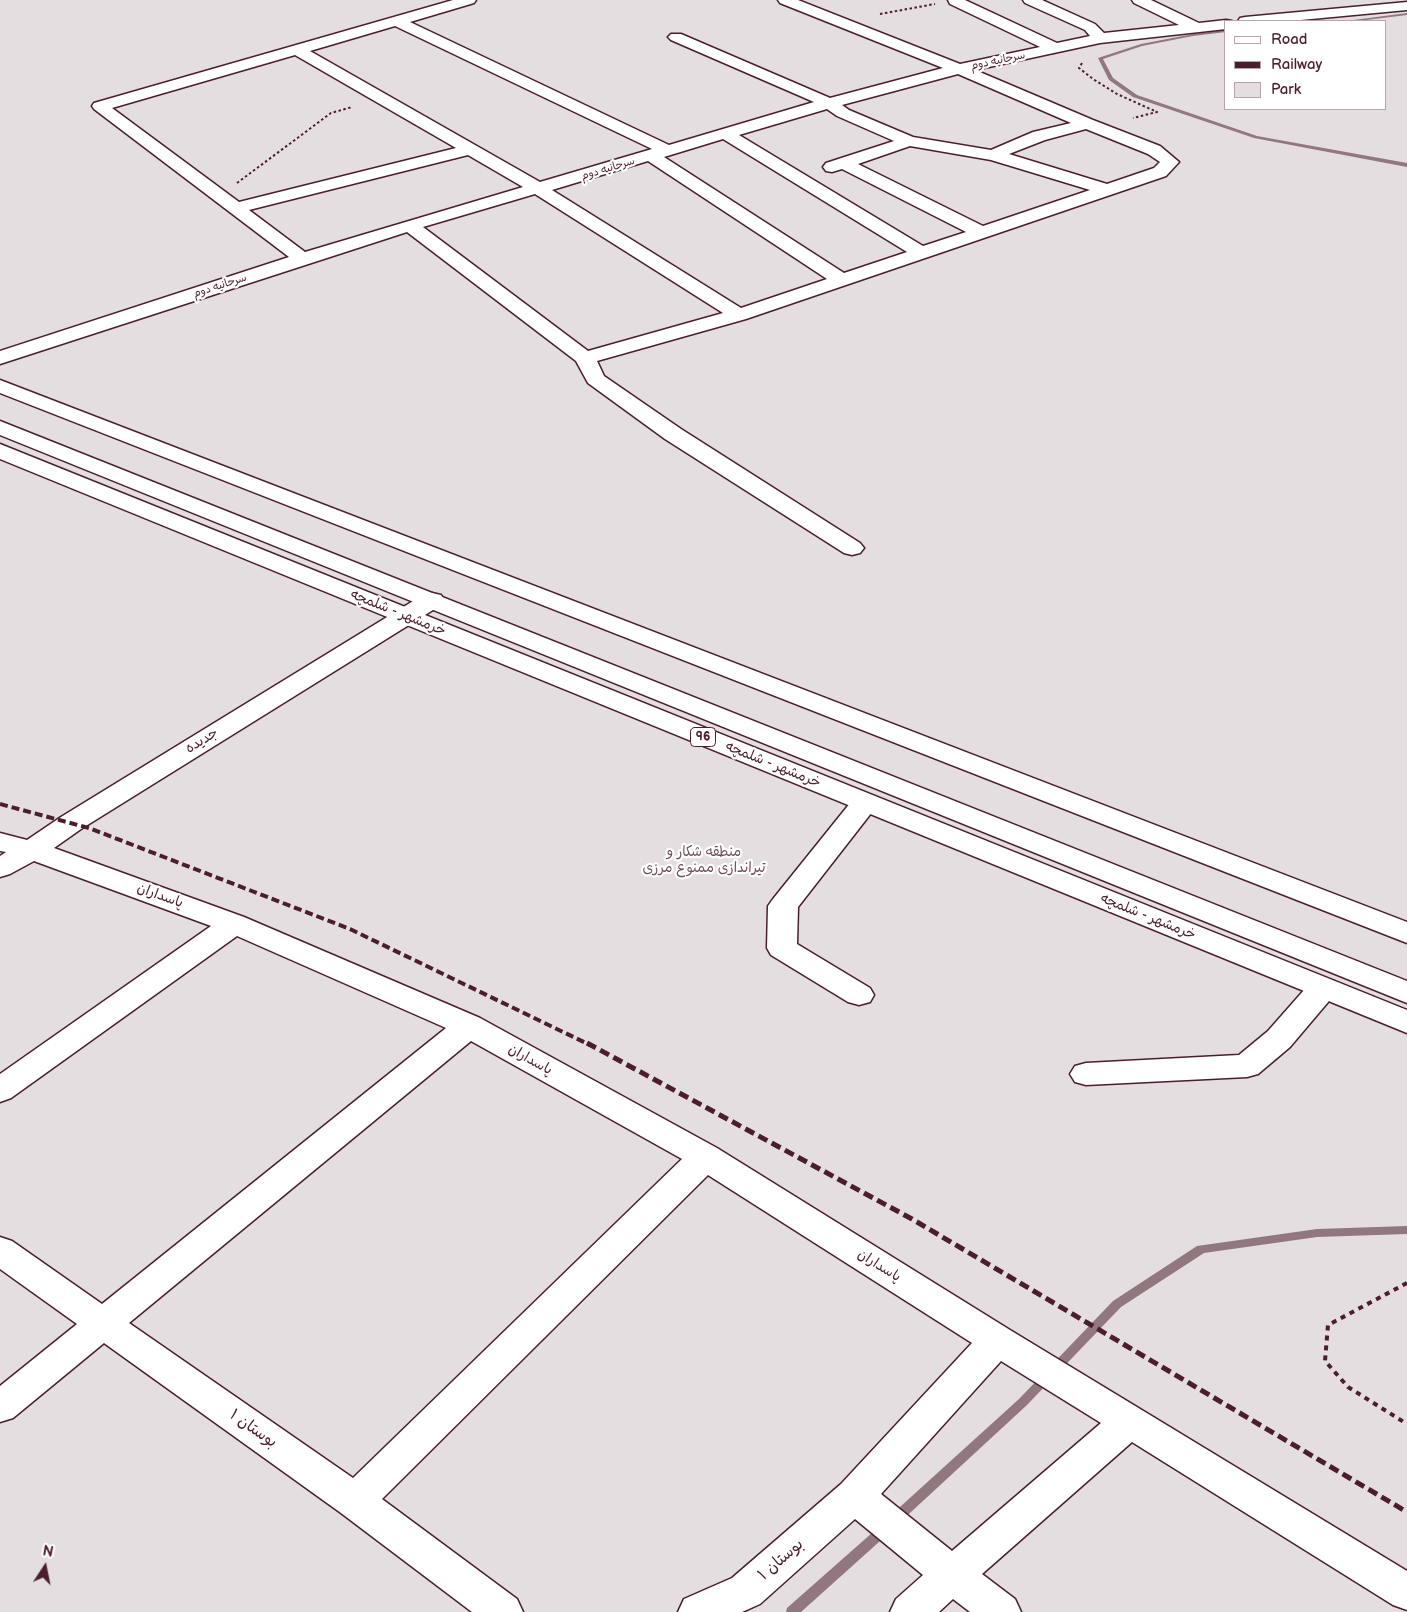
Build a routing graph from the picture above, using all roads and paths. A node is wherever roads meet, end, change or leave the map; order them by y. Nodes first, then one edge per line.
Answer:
1 (469, 0) edge
2 (785, 0) edge
3 (1030, 0) edge
4 (1139, 0) edge
5 (955, 1) edge
6 (1292, 3) dead end
7 (1407, 6) edge
8 (1318, 13) junction
9 (397, 20) junction
10 (1255, 20) edge
11 (840, 22) junction
12 (1224, 24) edge
13 (1196, 27) junction
14 (676, 37) dead end
15 (1100, 38) junction
16 (1055, 48) junction
17 (296, 49) junction
18 (959, 69) junction
19 (379, 98) junction
20 (829, 103) junction
21 (1087, 124) junction
22 (726, 134) junction
23 (909, 141) junction
24 (469, 150) junction
25 (668, 151) junction
26 (993, 155) junction
27 (651, 156) junction
28 (842, 164) junction
29 (798, 178) junction
30 (539, 189) junction
31 (1108, 190) junction
32 (217, 194) junction
33 (236, 208) junction
34 (410, 226) junction
35 (980, 232) junction
36 (920, 252) junction
37 (303, 259) junction
38 (840, 279) junction
39 (739, 315) junction
40 (0, 358) edge
41 (585, 358) junction
42 (0, 386) edge
43 (0, 427) edge
44 (0, 451) edge
45 (852, 548) dead end
46 (432, 600) junction
47 (404, 616) junction
48 (865, 802) junction
49 (0, 842) edge
50 (32, 850) junction
51 (0, 868) edge
52 (234, 924) junction
53 (1407, 933) edge
54 (1323, 988) junction
55 (1407, 993) edge
56 (859, 996) dead end
57 (1407, 1022) edge
58 (469, 1026) junction
59 (1086, 1074) dead end
60 (0, 1090) edge
61 (705, 1157) junction
62 (0, 1250) edge
63 (1407, 1283) edge
64 (101, 1323) junction
65 (1009, 1348) junction
66 (0, 1407) edge
67 (1130, 1421) junction
68 (1407, 1424) edge
69 (355, 1500) junction
70 (863, 1503) junction
71 (951, 1574) junction
72 (1407, 1592) edge
73 (503, 1612) edge
74 (698, 1612) edge
75 (910, 1612) edge
76 (1001, 1612) edge

1 - 9 main road
2 - 11 main road
3 - 15 main road
4 - 13 main road
5 - 11 path
5 - 16 main road
6 - 8 main road
7 - 8 main road
8 - 10 main road
9 - 17 main road
9 - 25 main road
11 - 18 main road
12 - 13 main road, سرحانیه دوم
13 - 15 main road, سرحانیه دوم
14 - 20 main road
15 - 16 main road, سرحانیه دوم
15 - 21 path
16 - 18 main road, سرحانیه دوم
17 - 19 main road
17 - 32 main road
18 - 20 main road, سرحانیه دوم
18 - 21 main road
19 - 24 main road
19 - 32 path
20 - 22 main road, سرحانیه دوم
20 - 23 main road
21 - 26 main road
21 - 31 main road
22 - 25 main road, سرحانیه دوم
22 - 29 main road
23 - 26 main road
23 - 28 main road
24 - 30 main road
24 - 33 main road
25 - 27 main road, سرحانیه دوم
26 - 31 main road
27 - 30 main road, سرحانیه دوم
27 - 38 main road
28 - 29 main road
28 - 35 main road
29 - 36 main road
30 - 34 main road, سرحانیه دوم
30 - 39 main road
31 - 35 main road
32 - 33 main road
33 - 37 main road
34 - 37 main road, سرحانیه دوم
34 - 41 main road
35 - 36 main road
36 - 38 main road
37 - 40 main road, سرحانیه دوم
38 - 39 main road
39 - 41 main road
41 - 45 main road
42 - 53 main road
43 - 46 main road, خرمشهر - شلمچه / 96
44 - 47 main road, خرمشهر - شلمچه / 96
46 - 47 main road, جدیده
46 - 55 main road, خرمشهر - شلمچه / 96
47 - 48 main road, خرمشهر - شلمچه / 96
47 - 50 main road, جدیده
48 - 54 main road, خرمشهر - شلمچه / 96
48 - 56 main road
49 - 50 main road, پاسداران
50 - 51 main road, جدیده
50 - 52 main road, پاسداران
52 - 58 main road, پاسداران
52 - 60 main road
54 - 57 main road, خرمشهر - شلمچه / 96
54 - 59 main road
58 - 61 main road, پاسداران
58 - 64 main road
61 - 65 main road, پاسداران
61 - 69 main road
62 - 64 main road, بوستان ۱
63 - 68 path
64 - 66 main road
64 - 69 main road, بوستان ۱
65 - 67 main road, پاسداران
65 - 70 main road, بوستان ۱
67 - 71 main road
67 - 72 main road, پاسداران
69 - 73 main road, بوستان ۱
70 - 71 main road
70 - 74 main road, بوستان ۱
71 - 75 main road
71 - 76 main road

